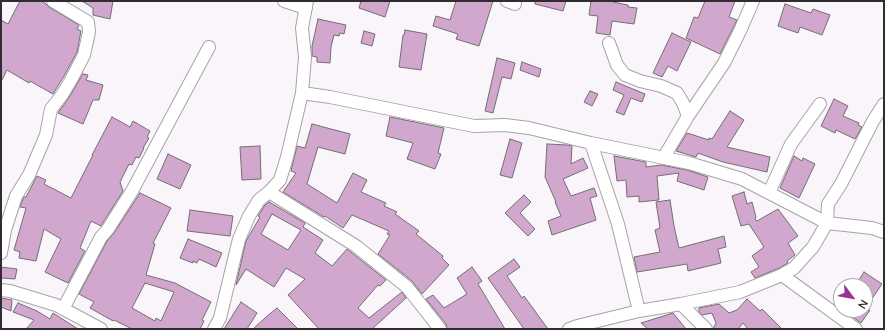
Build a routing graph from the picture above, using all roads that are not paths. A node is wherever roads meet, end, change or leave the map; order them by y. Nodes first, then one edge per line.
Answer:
1 (53, 1) edge
2 (284, 1) edge
3 (753, 1) edge
4 (306, 4) edge
5 (609, 43) dead end
6 (209, 47) dead end
7 (302, 93) junction
8 (820, 104) dead end
9 (884, 104) edge
10 (688, 116) junction
11 (591, 143) junction
12 (664, 157) junction
13 (269, 192) junction
14 (769, 193) junction
15 (827, 223) junction
16 (884, 232) edge
17 (1, 253) edge
18 (782, 275) junction
19 (1, 290) edge
20 (681, 304) junction
21 (63, 309) junction
22 (639, 311) junction
23 (101, 329) edge
24 (214, 329) edge
25 (440, 329) edge
26 (569, 329) edge
27 (706, 329) edge
28 (856, 329) edge

1 - 17 street
2 - 4 street
3 - 10 street
4 - 7 street
5 - 10 street
6 - 21 street
7 - 11 street
7 - 13 street
8 - 14 street
9 - 15 street
10 - 12 street
11 - 12 street
11 - 22 street
12 - 14 street
13 - 24 street
13 - 25 street
14 - 15 street
15 - 16 street
15 - 18 street
18 - 20 street
18 - 28 street
19 - 21 street
20 - 22 street
20 - 27 street
21 - 23 street
22 - 26 street

